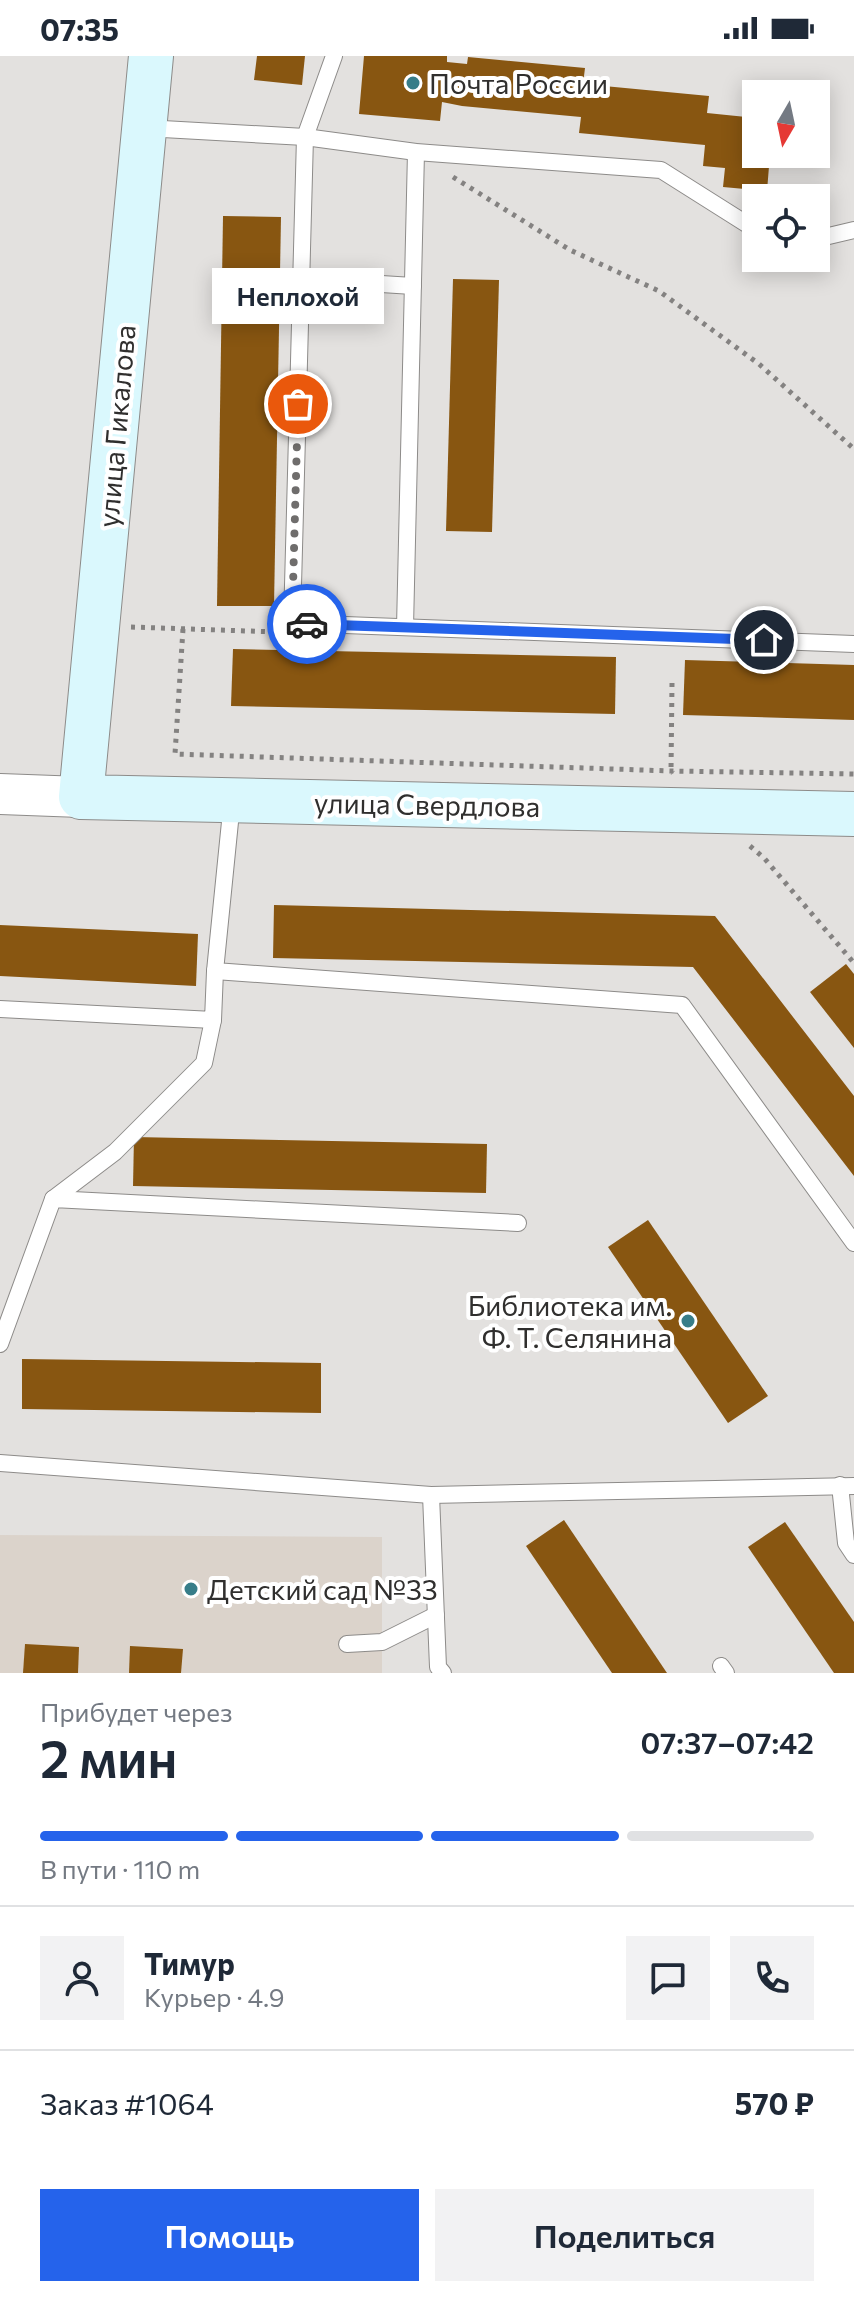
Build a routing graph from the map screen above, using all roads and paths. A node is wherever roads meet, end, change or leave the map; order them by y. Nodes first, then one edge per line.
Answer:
1 (151, 56) edge
2 (334, 56) edge
3 (144, 128) junction
4 (305, 137) junction
5 (416, 152) junction
6 (742, 221) edge
7 (854, 230) edge
8 (830, 236) edge
9 (302, 279) junction
10 (413, 286) junction
11 (854, 449) edge
12 (128, 626) dead end
13 (405, 627) junction
14 (183, 629) junction
15 (278, 632) dead end
16 (854, 644) edge
17 (672, 683) dead end
18 (671, 771) junction
19 (854, 774) edge
20 (0, 794) edge
21 (81, 797) junction
22 (232, 800) junction
23 (710, 810) junction
24 (854, 814) edge
25 (854, 963) edge
26 (215, 971) junction
27 (0, 1009) edge
28 (213, 1020) junction
29 (53, 1199) junction
30 (518, 1223) dead end
31 (854, 1243) edge
32 (0, 1344) edge
33 (0, 1463) edge
34 (847, 1486) edge
35 (431, 1495) junction
36 (854, 1555) edge
37 (436, 1615) junction
38 (347, 1644) dead end
39 (443, 1673) edge

1 - 3 main road, улица Гикалова
2 - 4 lane
3 - 4 lane
3 - 21 main road, улица Гикалова
4 - 5 lane
4 - 9 lane
5 - 6 lane
5 - 10 lane
5 - 11 path
7 - 8 lane
9 - 10 lane
9 - 13 lane
10 - 13 lane
12 - 14 path
13 - 16 lane
14 - 15 path
14 - 18 path
17 - 18 path
18 - 19 path
18 - 23 path
20 - 21 street, улица Свердлова
21 - 22 main road, улица Свердлова
22 - 23 main road, улица Свердлова
22 - 26 lane
23 - 24 main road, улица Свердлова
23 - 25 path
26 - 28 lane
26 - 31 lane
27 - 28 lane
28 - 29 lane
29 - 30 lane
29 - 32 lane
33 - 35 lane
34 - 35 lane
34 - 36 lane
35 - 37 lane
37 - 38 lane
37 - 39 lane

